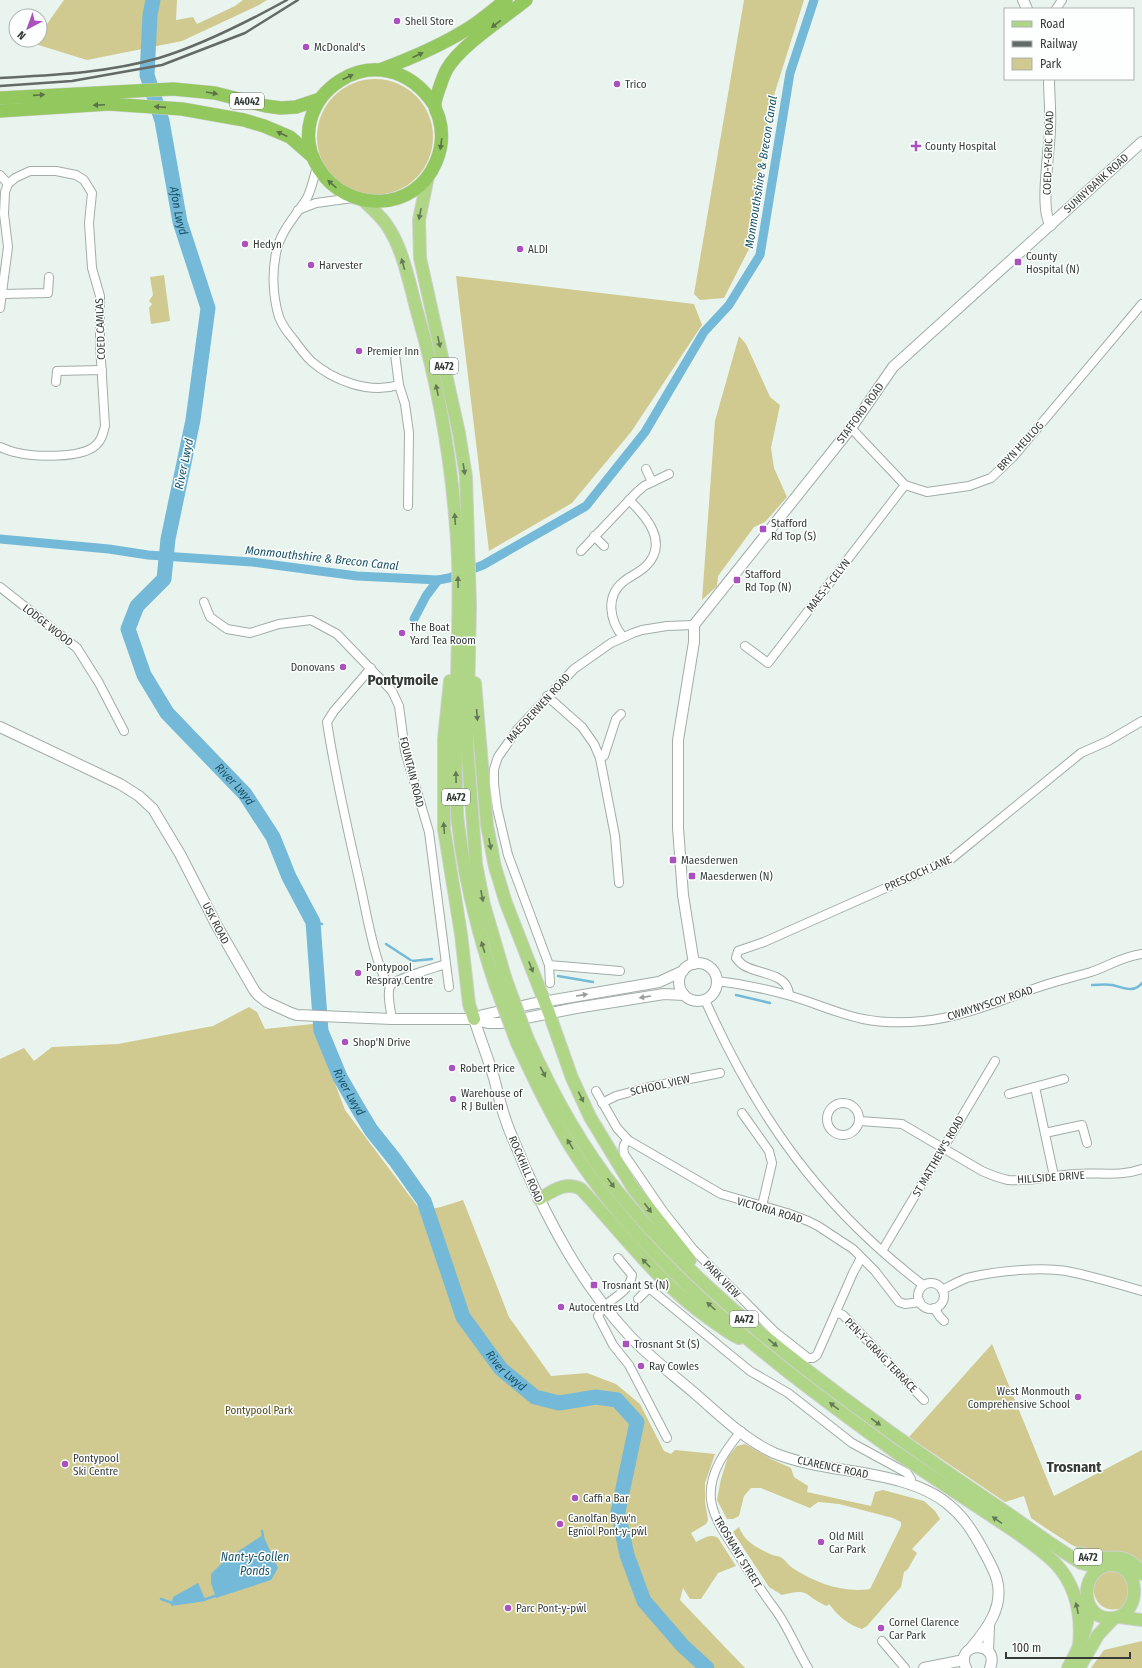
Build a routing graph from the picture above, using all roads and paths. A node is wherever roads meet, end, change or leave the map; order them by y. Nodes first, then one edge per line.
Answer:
1 (506, 0) edge
2 (526, 0) edge
3 (382, 70) junction
4 (1049, 80) edge
5 (0, 98) edge
6 (320, 99) junction
7 (435, 106) junction
8 (0, 111) edge
9 (1142, 142) edge
10 (315, 162) junction
11 (0, 175) edge
12 (428, 176) junction
13 (8, 184) junction
14 (358, 199) junction
15 (298, 210) junction
16 (1051, 225) junction
17 (49, 277) dead end
18 (2, 294) junction
19 (1142, 304) edge
20 (0, 308) edge
21 (395, 354) dead end
22 (102, 370) junction
23 (56, 382) dead end
24 (399, 385) junction
25 (850, 428) junction
26 (0, 447) edge
27 (646, 469) dead end
28 (669, 474) dead end
29 (652, 482) junction
30 (905, 485) junction
31 (629, 500) junction
32 (408, 506) dead end
33 (594, 536) junction
34 (604, 546) dead end
35 (581, 551) dead end
36 (463, 558) junction
37 (0, 587) edge
38 (204, 602) dead end
39 (464, 606) junction
40 (694, 626) junction
41 (623, 637) junction
42 (745, 646) dead end
43 (457, 650) junction
44 (371, 668) junction
45 (547, 696) junction
46 (621, 714) dead end
47 (1142, 721) edge
48 (0, 727) edge
49 (124, 731) dead end
50 (600, 758) junction
51 (619, 883) dead end
52 (1142, 954) edge
53 (446, 964) junction
54 (694, 964) junction
55 (549, 965) junction
56 (620, 971) dead end
57 (683, 971) junction
58 (717, 981) junction
59 (500, 982) junction
60 (550, 983) dead end
61 (390, 986) junction
62 (449, 986) dead end
63 (684, 995) junction
64 (789, 995) junction
65 (705, 1000) junction
66 (544, 1002) junction
67 (549, 1013) junction
68 (474, 1018) junction
69 (392, 1019) junction
70 (522, 1040) junction
71 (994, 1061) dead end
72 (720, 1073) dead end
73 (1064, 1079) dead end
74 (1035, 1087) junction
75 (596, 1091) dead end
76 (1009, 1094) dead end
77 (602, 1102) junction
78 (742, 1113) dead end
79 (860, 1121) junction
80 (1045, 1133) junction
81 (628, 1140) junction
82 (1087, 1143) dead end
83 (943, 1148) junction
84 (1142, 1170) edge
85 (1054, 1176) junction
86 (539, 1199) junction
87 (762, 1206) junction
88 (882, 1251) junction
89 (618, 1258) dead end
90 (861, 1258) junction
91 (923, 1285) junction
92 (942, 1290) junction
93 (1142, 1291) edge
94 (638, 1299) dead end
95 (723, 1302) junction
96 (920, 1302) junction
97 (604, 1307) junction
98 (934, 1308) junction
99 (836, 1312) junction
100 (944, 1320) dead end
101 (755, 1344) junction
102 (924, 1400) dead end
103 (741, 1431) junction
104 (667, 1438) dead end
105 (910, 1485) junction
106 (1032, 1536) junction
107 (1100, 1568) junction
108 (1142, 1574) edge
109 (1140, 1601) edge
110 (1088, 1603) junction
111 (1116, 1618) junction
112 (1142, 1620) edge
113 (989, 1627) junction
114 (882, 1641) dead end
115 (1079, 1646) junction
116 (971, 1648) junction
117 (988, 1652) junction
118 (964, 1665) edge
119 (992, 1667) edge
120 (808, 1668) edge
121 (905, 1668) edge
122 (924, 1668) edge
123 (1068, 1668) edge
124 (1079, 1668) edge

3 -> 1 highway
2 -> 7 highway
6 -> 3 highway
3 - 7 highway
4 - 16 street, COED-Y-GRIC ROAD
5 -> 6 highway, A4042
6 - 10 highway
7 -> 12 highway
10 -> 8 highway, A4042
9 - 16 street, SUNNYBANK ROAD
14 -> 10 highway
10 - 15 street
11 - 13 street
12 - 14 highway
12 -> 36 main road, A472
13 - 18 street
13 - 22 street, COED CAMLAS
14 - 15 street
36 -> 14 main road, A472
15 - 24 street
16 - 25 street, STAFFORD ROAD
17 - 18 street
18 - 20 street
19 - 30 street, BRYN HEULOG
21 - 24 street
22 - 23 street, COED CAMLAS
22 - 26 street, COED CAMLAS
24 - 32 street
25 - 30 street, BRYN HEULOG
25 - 40 street, STAFFORD ROAD
27 - 29 street
28 - 29 street
29 - 31 street
30 - 42 street, MAES-Y-CELYN
31 - 33 street
31 - 41 street
33 - 34 street
33 - 35 street
36 - 39 main road, A472
37 - 49 street, LODGE WOOD
38 - 44 street, FOUNTAIN ROAD
39 - 43 main road, A472
39 -> 59 main road, A472
39 -> 66 main road
40 - 41 street, MAESDERWEN ROAD
40 - 54 street
41 - 45 street, MAESDERWEN ROAD
59 -> 43 main road, A472
68 -> 43 main road
44 - 53 street, FOUNTAIN ROAD
44 - 61 street
45 - 50 street
45 - 55 street, MAESDERWEN ROAD
46 - 50 street
47 - 64 street, PRESCOCH LANE
48 - 69 street, USK ROAD
50 - 51 street
52 - 64 street, CWMYNYSCOY ROAD
53 - 61 street
53 - 62 street, FOUNTAIN ROAD
54 - 57 street
54 - 58 street
55 - 56 street
55 - 60 street, MAESDERWEN ROAD
57 - 63 street
66 -> 57 street
58 - 64 street, CWMYNYSCOY ROAD
58 - 65 street
59 - 70 main road, A472, bridge
61 - 69 street
63 - 65 street
63 -> 67 street
65 - 88 street
66 - 67 main road
66 - 68 street
67 - 68 street
67 -> 95 main road
68 - 69 street, USK ROAD
68 - 86 street, ROCKHILL ROAD
70 -> 95 main road, A472
101 -> 70 main road, A472
71 - 83 street, ST MATTHEW'S ROAD
72 - 77 street, SCHOOL VIEW
73 - 74 street
74 - 76 street
74 - 80 street
75 - 77 street
77 - 81 street
78 - 87 street
79 - 79 street
79 - 83 street, HILLSIDE DRIVE
80 - 82 street
80 - 85 street
81 - 87 street, VICTORIA ROAD
81 - 99 street, PARK VIEW
83 - 85 street, HILLSIDE DRIVE
83 - 88 street, ST MATTHEW'S ROAD
84 - 85 street, HILLSIDE DRIVE
86 - 97 street, ROCKHILL ROAD
101 -> 86 main road
87 - 90 street, VICTORIA ROAD
88 - 91 street
89 - 97 street
90 - 96 street, VICTORIA ROAD
90 - 99 street, PARK VIEW
91 - 92 street
91 - 96 street
92 - 93 street
92 - 98 street
94 - 105 street
95 -> 106 main road, A472
96 - 98 street
97 - 103 street, CLARENCE ROAD
97 - 104 street
98 - 100 street
99 - 102 street, PEN-Y-GRAIG TERRACE
106 -> 101 main road, A472
103 - 105 street, CLARENCE ROAD
103 - 120 street, TROSNANT STREET
105 - 113 street, CLARENCE ROAD
106 - 107 main road, A472
106 - 108 main road, A472
106 - 110 main road, A472
115 -> 106 main road
107 - 109 main road
107 - 110 main road
109 - 111 main road
110 - 111 main road
110 - 115 main road
111 - 112 main road
111 - 124 main road
113 - 116 street, CLARENCE ROAD
113 - 117 street, CLARENCE ROAD
114 - 121 street
115 - 123 main road
116 - 117 street
116 - 118 street, CLARENCE ROAD
117 - 119 street, CLARENCE ROAD
118 - 122 street

